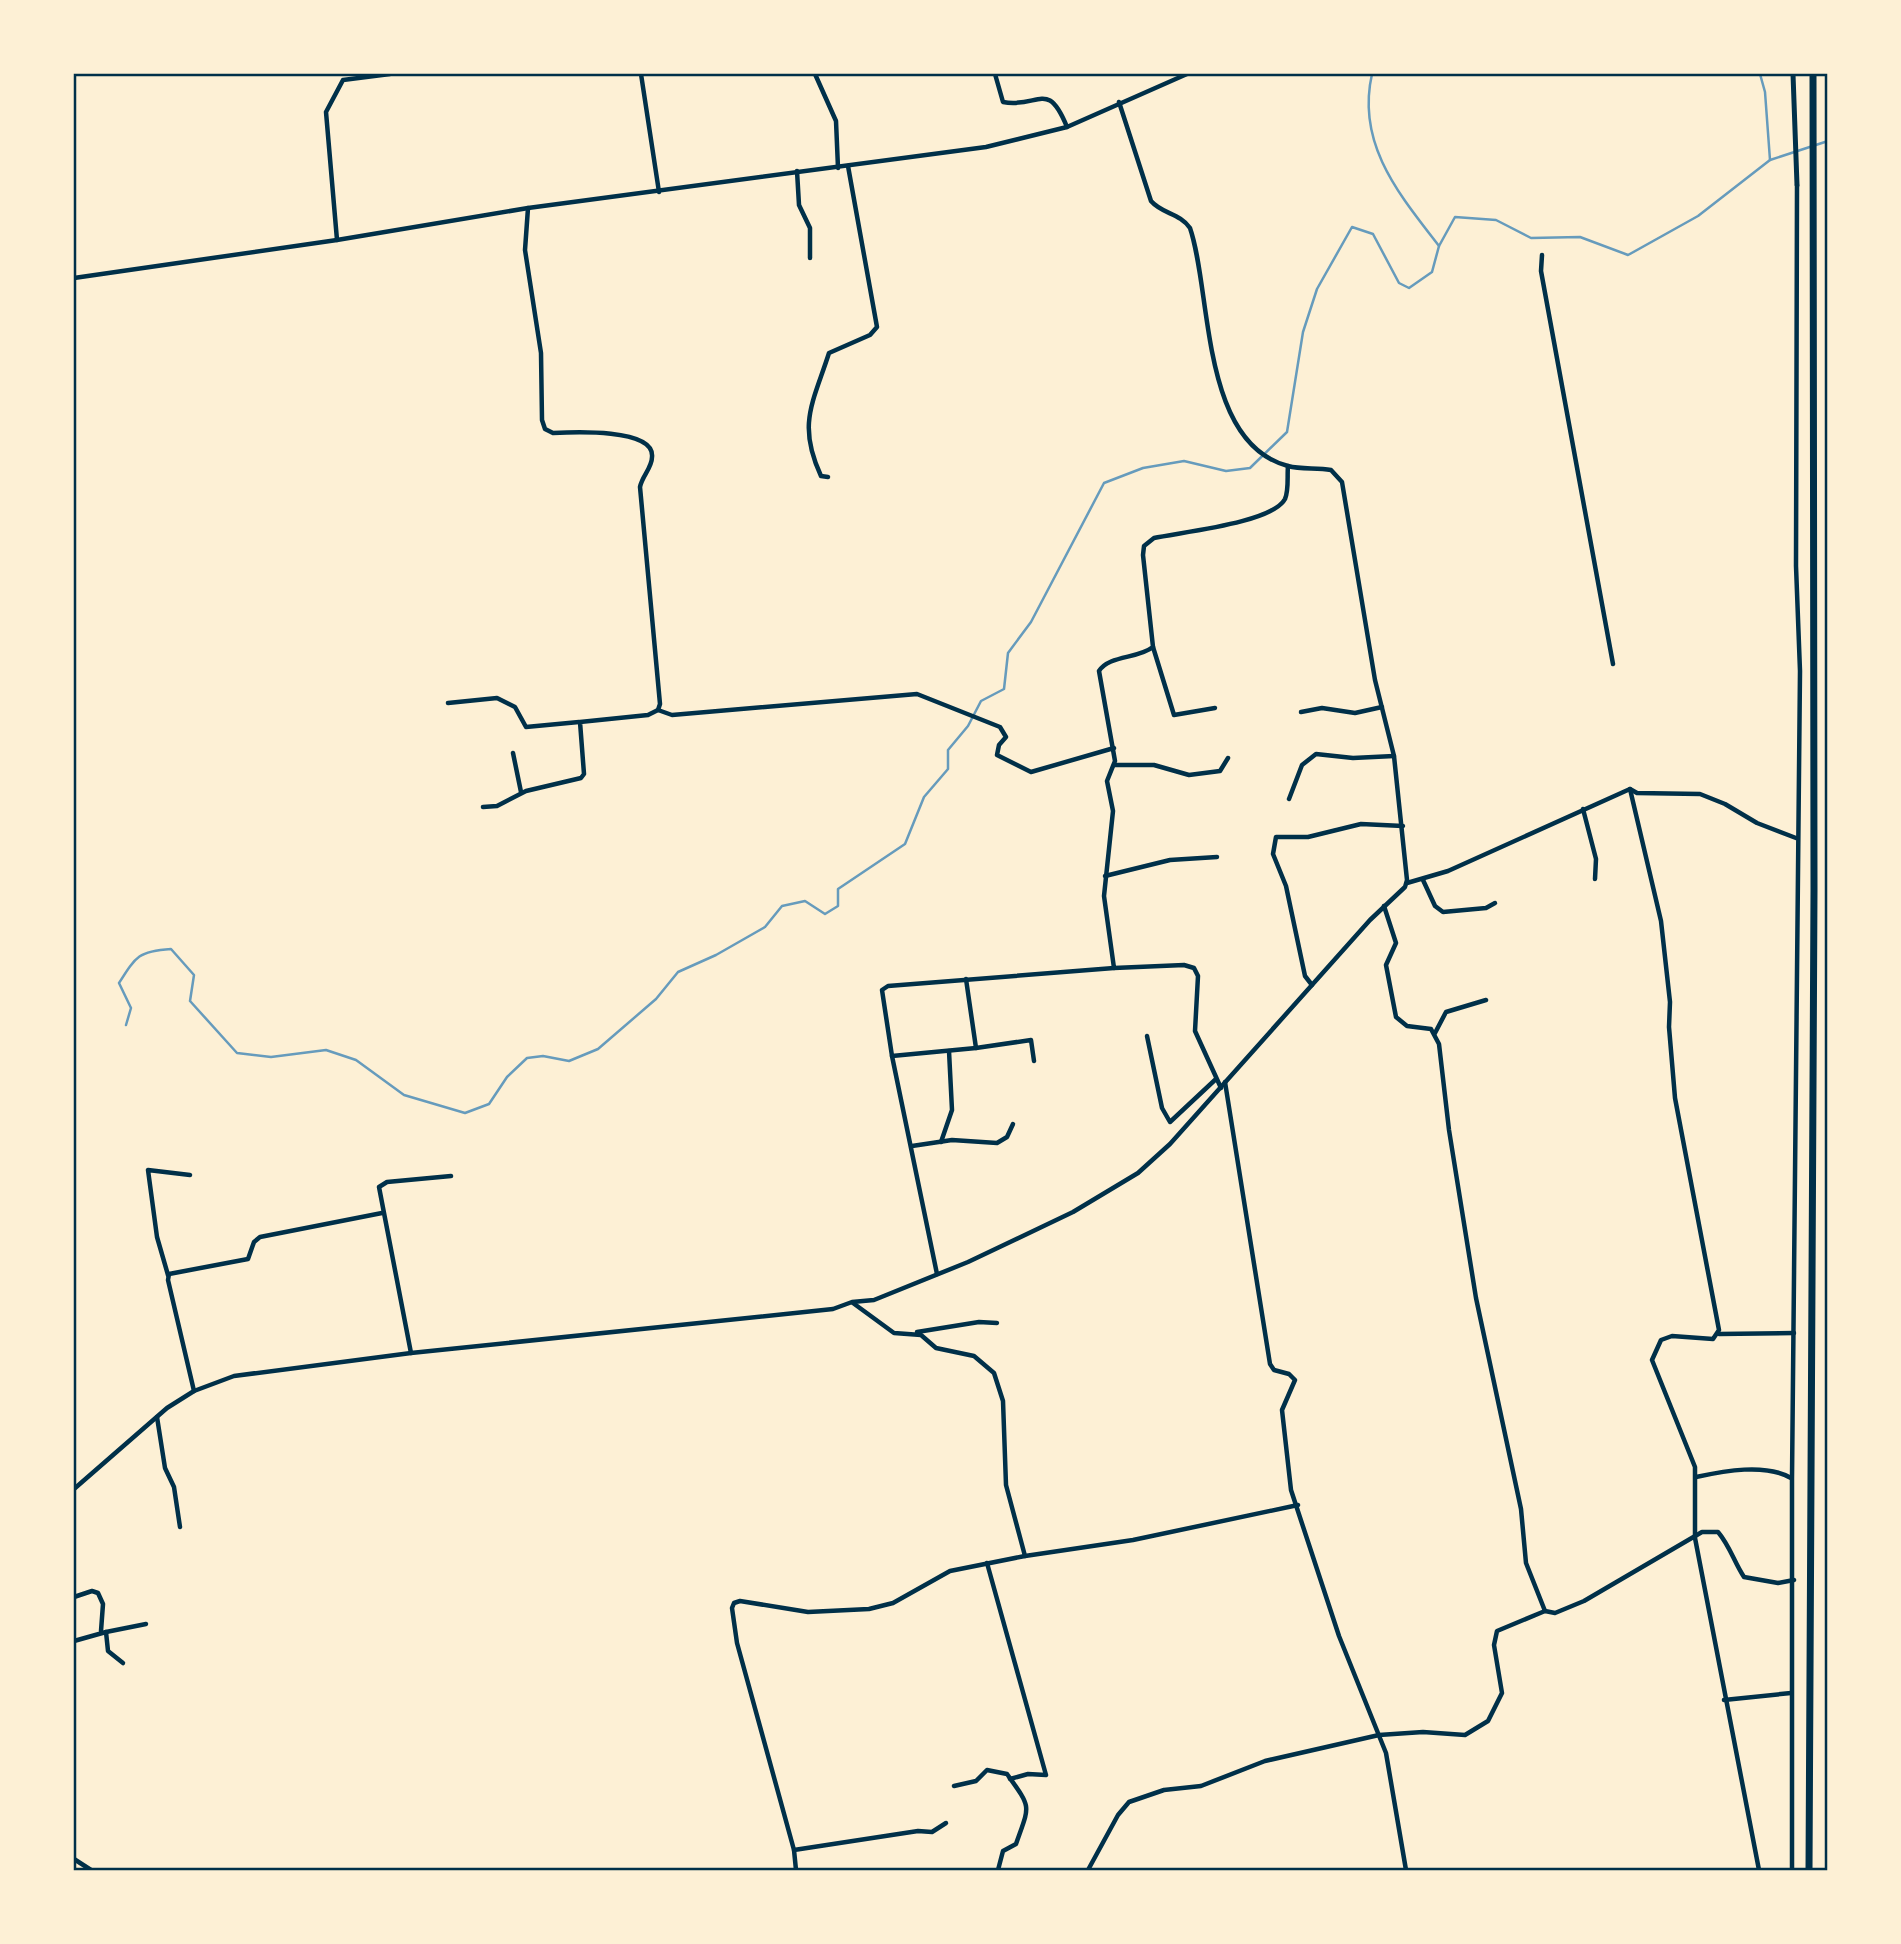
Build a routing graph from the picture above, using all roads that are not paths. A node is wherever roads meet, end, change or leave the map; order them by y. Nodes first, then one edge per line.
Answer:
1 (390, 74) edge
2 (640, 74) edge
3 (816, 74) edge
4 (995, 74) edge
5 (1187, 74) edge
6 (1793, 74) edge
7 (1813, 74) edge
8 (1119, 102) junction
9 (1067, 127) junction
10 (848, 166) junction
11 (838, 168) junction
12 (797, 171) junction
13 (1797, 185) joint
14 (659, 192) junction
15 (528, 208) junction
16 (337, 240) junction
17 (1542, 255) dead end
18 (810, 257) dead end
19 (74, 278) edge
20 (1288, 466) junction
21 (828, 477) dead end
22 (1153, 647) junction
23 (1612, 664) dead end
24 (448, 703) dead end
25 (1382, 707) junction
26 (1215, 708) dead end
27 (658, 710) junction
28 (1301, 712) dead end
29 (580, 722) junction
30 (1114, 748) junction
31 (513, 753) dead end
32 (1394, 756) junction
33 (1227, 758) dead end
34 (1114, 765) junction
35 (1630, 789) junction
36 (521, 793) junction
37 (1289, 799) dead end
38 (483, 807) dead end
39 (1583, 808) junction
40 (1403, 826) junction
41 (1796, 838) dead end
42 (1217, 857) dead end
43 (1105, 876) junction
44 (1594, 879) dead end
45 (1423, 880) junction
46 (1407, 883) junction
47 (1495, 903) dead end
48 (1384, 906) junction
49 (1114, 968) junction
50 (966, 979) junction
51 (1312, 985) junction
52 (1486, 1000) dead end
53 (1435, 1033) junction
54 (1147, 1036) dead end
55 (976, 1048) junction
56 (949, 1051) junction
57 (892, 1056) junction
58 (1034, 1061) dead end
59 (1216, 1079) junction
60 (1225, 1082) junction
61 (1221, 1088) junction
62 (1013, 1124) dead end
63 (941, 1142) junction
64 (912, 1146) junction
65 (190, 1175) dead end
66 (450, 1176) dead end
67 (382, 1213) junction
68 (937, 1273) junction
69 (168, 1275) junction
70 (852, 1302) junction
71 (997, 1323) dead end
72 (912, 1333) junction
73 (1794, 1333) junction
74 (1718, 1334) junction
75 (411, 1353) junction
76 (194, 1391) junction
77 (157, 1416) junction
78 (1696, 1477) junction
79 (1792, 1479) junction
80 (74, 1489) edge
81 (1298, 1505) junction
82 (180, 1527) dead end
83 (1695, 1538) junction
84 (1025, 1556) junction
85 (988, 1563) junction
86 (1794, 1580) junction
87 (74, 1597) edge
88 (1545, 1611) junction
89 (146, 1623) dead end
90 (104, 1631) junction
91 (74, 1641) edge
92 (123, 1663) dead end
93 (1791, 1693) junction
94 (1724, 1700) junction
95 (1379, 1735) junction
96 (1010, 1780) junction
97 (954, 1786) dead end
98 (946, 1823) dead end
99 (794, 1850) junction
100 (74, 1859) edge
101 (92, 1871) edge
102 (796, 1871) edge
103 (998, 1871) edge
104 (1087, 1871) edge
105 (1406, 1871) edge
106 (1759, 1871) edge
107 (1792, 1871) edge
108 (1809, 1871) edge

1 - 16 street
2 - 14 street
3 - 11 street
4 - 9 street
5 - 8 street
6 - 13 street
7 - 108 highway
8 - 9 street
8 - 20 street
9 - 10 street
10 - 11 street
10 - 21 street
11 - 12 street
12 - 14 street
12 - 18 street
13 - 73 street
14 - 15 street
15 - 16 street
15 - 27 street
16 - 19 street
17 - 23 street
20 - 22 street
20 - 25 street
22 - 26 street
22 - 30 street
24 - 29 street
25 - 28 street
25 - 32 street
27 - 29 street
27 - 30 street
29 - 36 street
30 - 34 street
31 - 36 street
32 - 37 street
32 - 40 street
33 - 34 street
34 - 43 street
35 - 39 street
35 - 41 street
35 - 74 street
36 - 38 street
39 - 44 street
39 - 45 street
40 - 46 street
40 - 51 street
42 - 43 street
43 - 49 street
45 - 46 street
45 - 47 street
46 - 48 street
48 - 51 street
48 - 53 street
49 - 50 street
49 - 59 street
50 - 55 street
50 - 57 street
51 - 60 street
52 - 53 street
53 - 88 street
54 - 59 street
55 - 56 street
55 - 58 street
56 - 57 street
56 - 63 street
57 - 64 street
59 - 61 street
60 - 61 street
60 - 81 street
61 - 68 street
62 - 63 street
63 - 64 street
64 - 68 street
65 - 69 street
66 - 67 street
67 - 69 street
67 - 75 street
68 - 70 street
69 - 76 street
70 - 72 street
70 - 75 street
71 - 72 street
72 - 84 street
73 - 74 street
73 - 79 street
74 - 78 street
75 - 76 street
76 - 77 street
77 - 80 street
77 - 82 street
78 - 79 street
78 - 83 street
79 - 86 street
81 - 84 street
81 - 95 street
83 - 86 street
83 - 88 street
83 - 94 street
84 - 85 street
85 - 96 street
85 - 99 street
86 - 93 street
87 - 90 street
88 - 95 street
89 - 90 street
90 - 91 street
90 - 92 street
93 - 94 street
93 - 107 street
94 - 106 street
95 - 104 street
95 - 105 street
96 - 97 street
96 - 103 street
98 - 99 street
99 - 102 street
100 - 101 street

